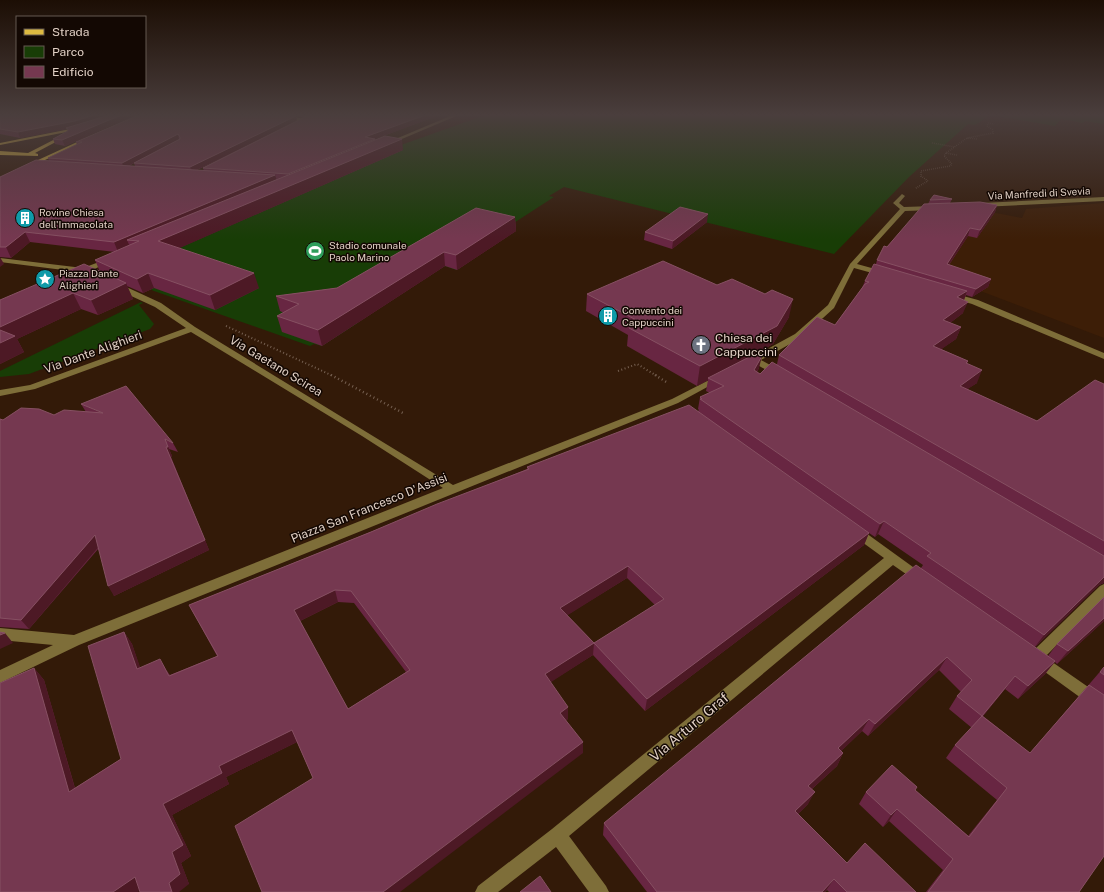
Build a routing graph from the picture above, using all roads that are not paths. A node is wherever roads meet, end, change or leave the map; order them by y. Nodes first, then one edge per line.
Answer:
1 (40, 156) edge
2 (51, 156) edge
3 (48, 157) junction
4 (45, 166) edge
5 (26, 167) joint
6 (902, 196) road end
7 (1104, 199) edge
8 (976, 206) edge
9 (938, 208) edge
10 (903, 209) junction
11 (114, 258) edge
12 (0, 260) edge
13 (852, 265) junction
14 (85, 270) junction
15 (888, 276) edge
16 (96, 277) edge
17 (110, 283) edge
18 (946, 293) edge
19 (192, 329) junction
20 (1104, 356) edge
21 (755, 360) junction
22 (742, 367) edge
23 (728, 374) edge
24 (789, 380) edge
25 (0, 393) edge
26 (675, 401) junction
27 (688, 411) edge
28 (452, 489) junction
29 (848, 526) edge
30 (893, 558) junction
31 (932, 586) edge
32 (1104, 589) edge
33 (0, 634) edge
34 (74, 641) junction
35 (1022, 649) edge
36 (1035, 658) junction
37 (0, 677) edge
38 (1104, 706) edge
39 (558, 835) junction
40 (484, 892) edge
41 (600, 892) edge

1 - 3 main road
2 - 3 main road
3 - 5 main road
4 - 5 street
6 - 10 street
7 - 8 street, Via Manfredi di Svevia
9 - 10 street
10 - 13 street
11 - 14 street
12 - 14 street
13 - 15 street
13 - 21 street
14 - 16 street
17 - 19 street, Via Gaetano Scirea
18 - 20 street
19 - 25 street, Via Dante Alighieri
19 - 28 street, Via Gaetano Scirea
21 - 22 street
21 - 24 street
23 - 26 street, Piazza San Francesco D'Assisi
26 - 27 street
26 - 28 street, Piazza San Francesco D'Assisi
28 - 34 street, Piazza San Francesco D'Assisi
29 - 30 street
30 - 31 street
30 - 39 street, Via Arturo Graf
32 - 36 street
33 - 34 street
34 - 37 street, Piazza San Francesco D'Assisi
35 - 36 street
36 - 38 street
39 - 40 street, Via Arturo Graf
39 - 41 street

